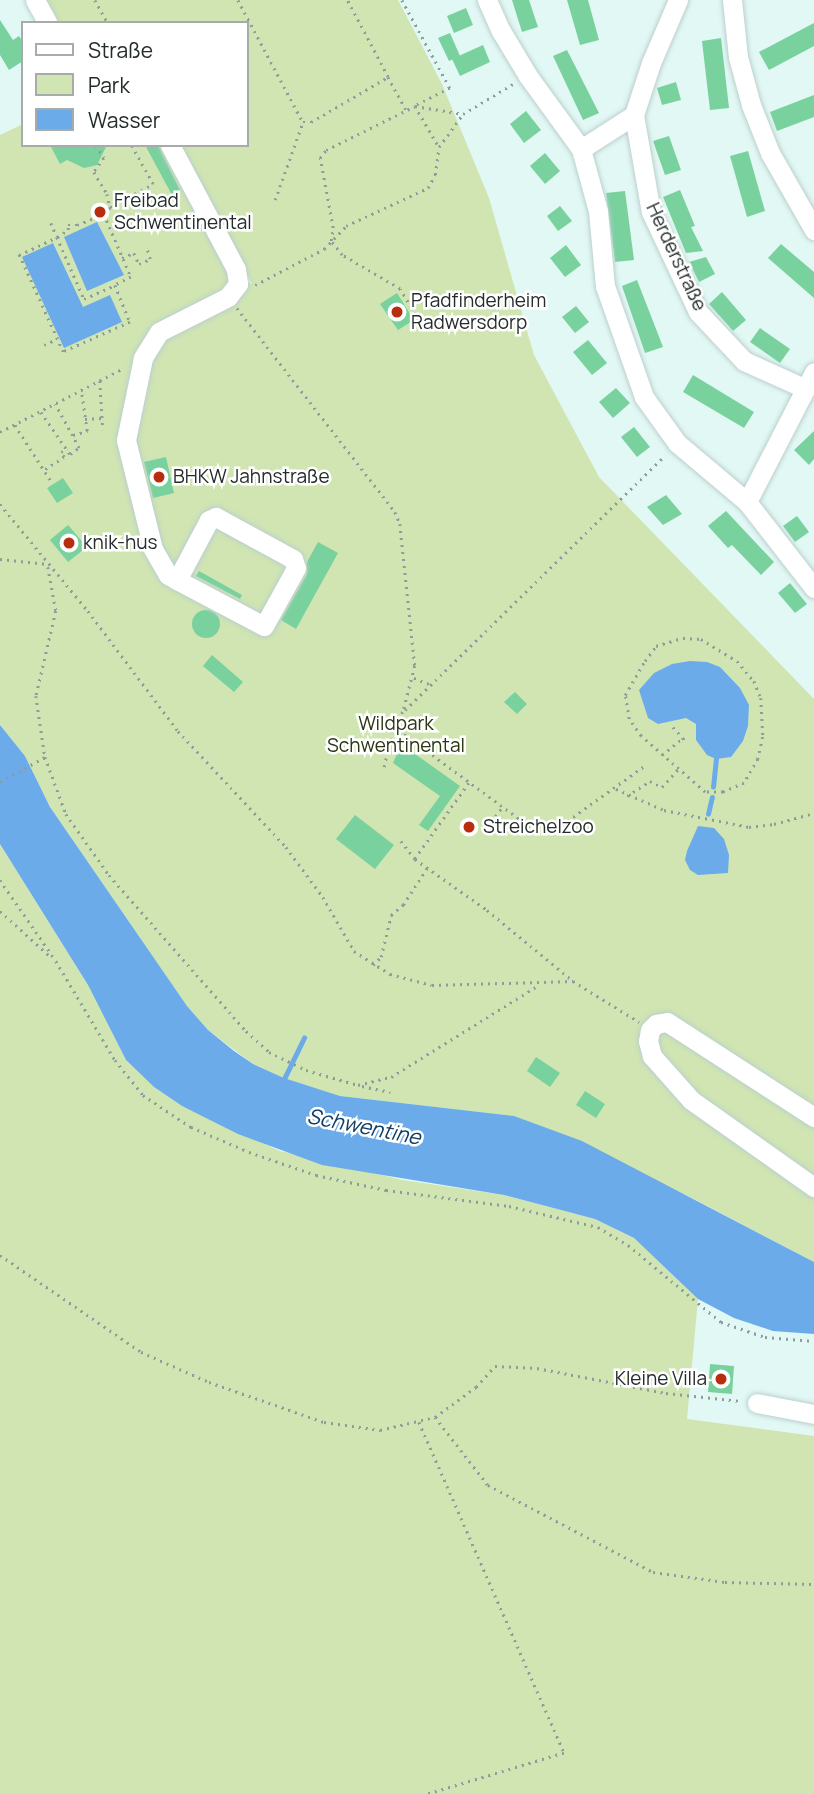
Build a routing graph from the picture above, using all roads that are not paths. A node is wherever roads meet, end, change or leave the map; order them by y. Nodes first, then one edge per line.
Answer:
1 (35, 0) edge
2 (487, 0) edge
3 (678, 0) edge
4 (732, 0) edge
5 (47, 21) edge
6 (634, 115) junction
7 (171, 147) edge
8 (580, 149) junction
9 (814, 230) edge
10 (809, 380) edge
11 (747, 502) junction
12 (170, 576) junction
13 (811, 579) edge
14 (814, 1117) edge
15 (814, 1187) edge
16 (757, 1403) road end
17 (814, 1414) edge

1 - 5 street
2 - 8 street
3 - 6 street
4 - 9 street
6 - 8 street
6 - 10 street, Herderstraße
7 - 12 street
8 - 11 street
10 - 11 street
11 - 13 street
12 - 12 street
14 - 15 street
16 - 17 street

